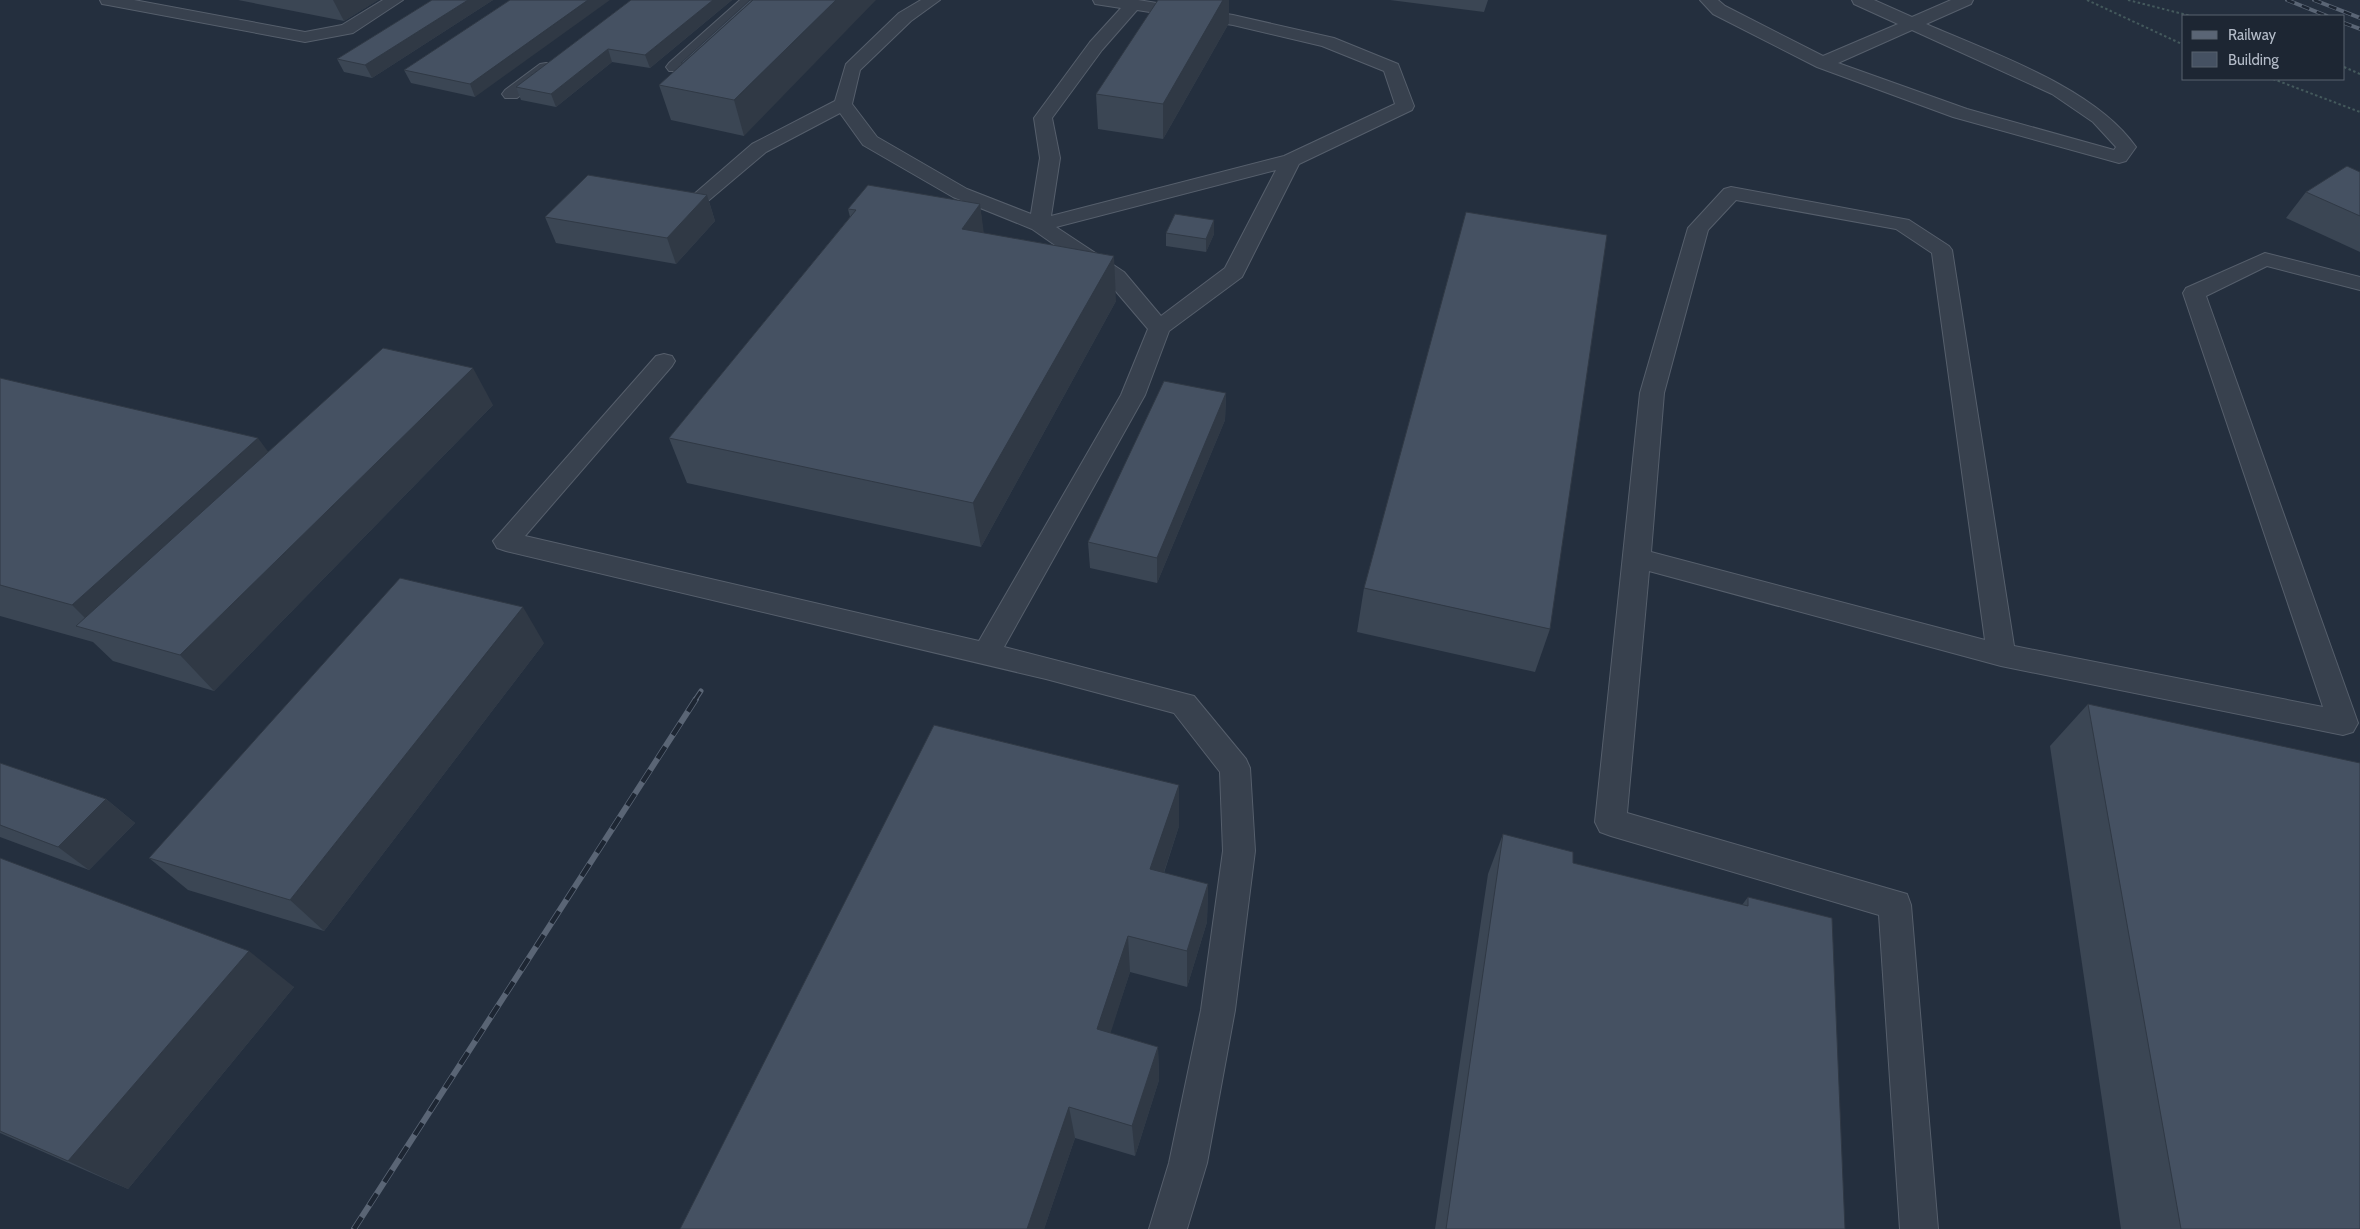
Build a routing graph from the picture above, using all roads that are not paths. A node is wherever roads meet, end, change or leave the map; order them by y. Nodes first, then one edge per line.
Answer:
1 (108, 0) edge
2 (175, 0) edge
3 (395, 0) edge
4 (750, 0) edge
5 (932, 0) edge
6 (1101, 0) edge
7 (1708, 0) edge
8 (1860, 0) edge
9 (1965, 0) edge
10 (1134, 4) junction
11 (157, 10) junction
12 (1913, 23) junction
13 (557, 59) edge
14 (1823, 63) junction
15 (675, 67) dead end
16 (511, 94) dead end
17 (843, 104) junction
18 (1291, 160) junction
19 (688, 208) edge
20 (1039, 225) junction
21 (2360, 284) edge
22 (1159, 328) junction
23 (664, 361) dead end
24 (1637, 558) junction
25 (986, 654) junction
26 (2001, 655) junction
27 (2351, 725) edge
28 (1168, 1229) edge
29 (1919, 1229) edge

1 - 11 lane
2 - 11 lane
3 - 11 lane
4 - 15 lane
5 - 17 lane
6 - 10 lane
7 - 14 lane
8 - 12 lane
9 - 12 lane
10 - 18 lane
10 - 20 lane
12 - 14 lane
12 - 14 lane
13 - 16 lane
17 - 19 lane
17 - 20 lane
18 - 20 lane
18 - 22 lane
20 - 22 lane
21 - 27 lane
22 - 25 lane
23 - 25 lane
24 - 26 lane
24 - 26 lane
24 - 29 lane
25 - 28 lane
26 - 27 lane

